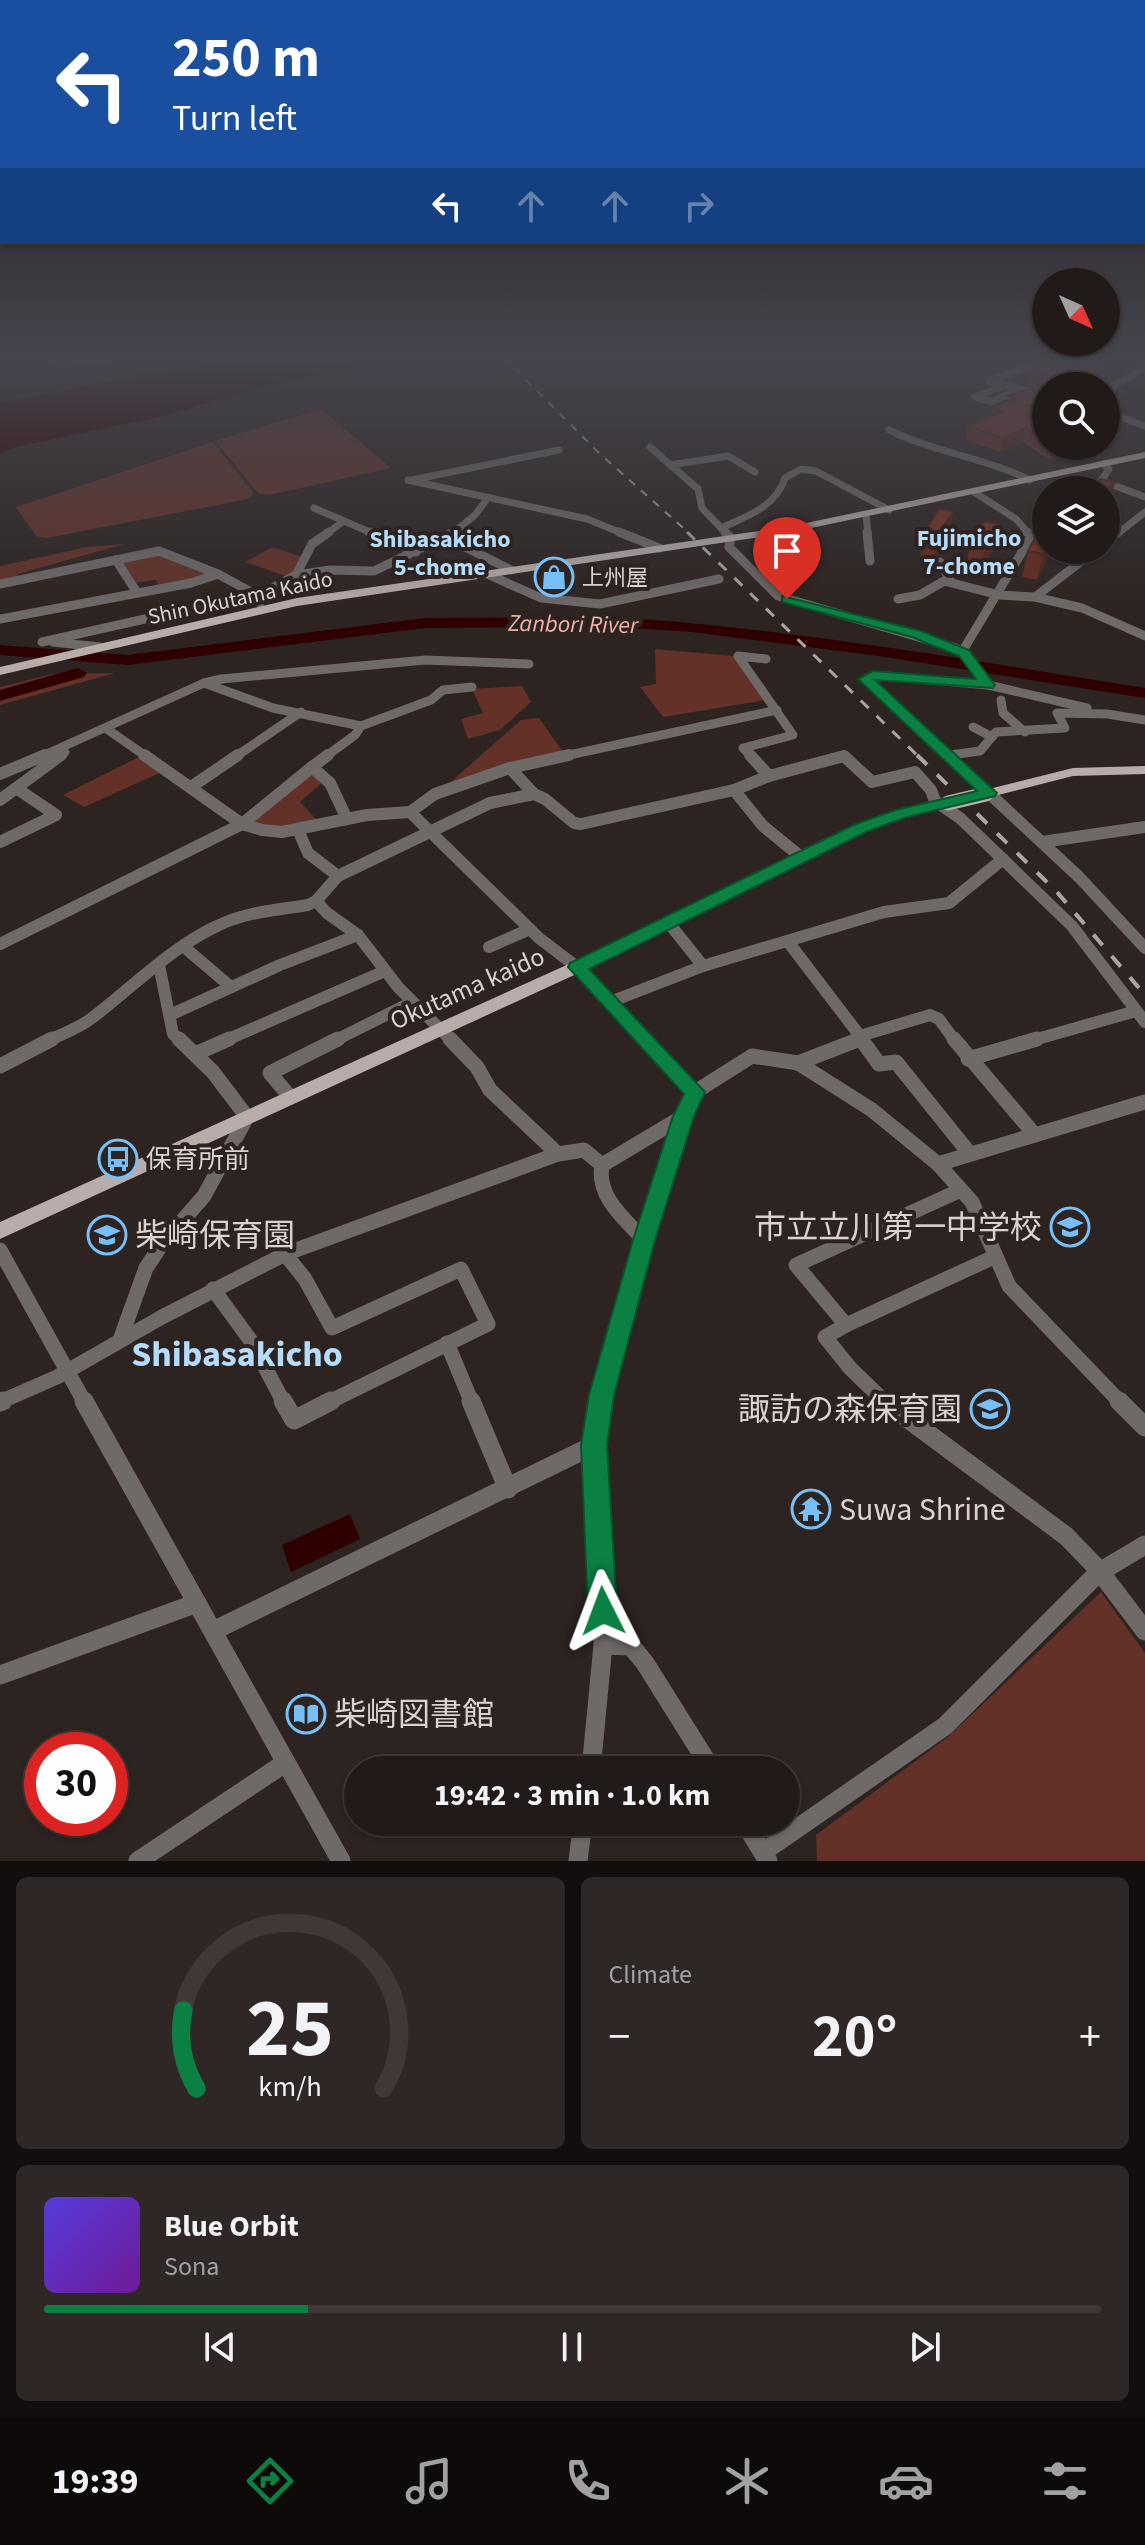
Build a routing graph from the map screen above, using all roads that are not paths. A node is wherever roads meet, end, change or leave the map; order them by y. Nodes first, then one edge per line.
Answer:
1 (913, 444) edge
2 (650, 447) dead end
3 (559, 450) dead end
4 (1145, 455) edge
5 (1104, 464) junction
6 (670, 465) junction
7 (755, 472) dead end
8 (1105, 476) edge
9 (1030, 480) junction
10 (1120, 488) edge
11 (974, 492) junction
12 (1145, 497) edge
13 (487, 499) junction
14 (314, 508) dead end
15 (889, 510) junction
16 (1145, 512) edge
17 (866, 515) junction
18 (344, 521) junction
19 (1134, 521) junction
20 (1145, 524) edge
21 (721, 528) junction
22 (1120, 532) edge
23 (1030, 535) joint
24 (447, 538) junction
25 (731, 538) junction
26 (659, 548) junction
27 (416, 552) junction
28 (116, 560) junction
29 (870, 561) dead end
30 (940, 562) dead end
31 (1078, 564) edge
32 (511, 570) junction
33 (218, 574) junction
34 (487, 574) junction
35 (296, 575) junction
36 (719, 579) dead end
37 (951, 582) junction
38 (0, 584) edge
39 (136, 591) junction
40 (999, 595) junction
41 (1035, 597) junction
42 (258, 599) junction
43 (898, 599) dead end
44 (0, 619) edge
45 (1145, 636) edge
46 (100, 647) junction
47 (963, 652) junction
48 (766, 659) dead end
49 (529, 664) dead end
50 (0, 671) edge
51 (986, 681) junction
52 (204, 683) junction
53 (472, 687) dead end
54 (1001, 700) dead end
55 (777, 710) junction
56 (301, 712) junction
57 (1145, 720) edge
58 (361, 726) junction
59 (973, 727) dead end
60 (104, 730) junction
61 (1025, 732) junction
62 (992, 737) junction
63 (950, 755) junction
64 (0, 762) edge
65 (15, 766) junction
66 (312, 767) junction
67 (510, 768) junction
68 (1145, 770) edge
69 (0, 774) edge
70 (769, 776) junction
71 (191, 787) junction
72 (16, 788) junction
73 (734, 790) junction
74 (534, 794) junction
75 (987, 794) junction
76 (0, 800) edge
77 (945, 804) junction
78 (410, 812) junction
79 (346, 817) junction
80 (242, 824) junction
81 (1145, 827) edge
82 (299, 832) junction
83 (429, 833) junction
84 (0, 842) edge
85 (1042, 842) junction
86 (801, 857) junction
87 (1003, 859) junction
88 (338, 876) junction
89 (316, 901) junction
90 (668, 922) junction
91 (530, 929) junction
92 (0, 930) edge
93 (358, 935) junction
94 (5, 942) edge
95 (789, 943) junction
96 (183, 946) junction
97 (489, 947) dead end
98 (1145, 948) edge
99 (159, 965) junction
100 (703, 966) junction
101 (577, 967) junction
102 (385, 971) junction
103 (231, 987) junction
104 (412, 1002) junction
105 (610, 1002) junction
106 (170, 1015) junction
107 (1141, 1016) edge
108 (441, 1028) junction
109 (861, 1038) junction
110 (195, 1054) junction
111 (968, 1059) junction
112 (798, 1063) junction
113 (0, 1066) edge
114 (695, 1092) junction
115 (290, 1097) junction
116 (1145, 1102) edge
117 (684, 1116) junction
118 (247, 1117) junction
119 (1035, 1135) junction
120 (558, 1154) junction
121 (970, 1154) junction
122 (938, 1164) junction
123 (602, 1165) junction
124 (961, 1190) junction
125 (0, 1231) edge
126 (644, 1240) junction
127 (0, 1250) edge
128 (285, 1254) junction
129 (994, 1257) junction
130 (213, 1289) junction
131 (846, 1325) junction
132 (120, 1340) junction
133 (447, 1343) junction
134 (67, 1371) junction
135 (0, 1402) edge
136 (1145, 1427) edge
137 (594, 1445) junction
138 (508, 1489) junction
139 (1145, 1545) edge
140 (1098, 1573) junction
141 (197, 1603) junction
142 (213, 1631) junction
143 (1145, 1631) edge
144 (603, 1645) junction
145 (0, 1675) edge
146 (592, 1756) edge
147 (703, 1756) edge
148 (285, 1763) junction
149 (581, 1836) edge
150 (753, 1836) edge
151 (766, 1857) edge
152 (138, 1861) edge
153 (341, 1861) edge
154 (578, 1861) edge

1 - 9 street
2 - 6 street
3 - 13 street
4 - 5 main road, Shin Okutama Kaido
5 - 8 street
5 - 9 main road, Shin Okutama Kaido
6 - 7 street
6 - 21 street
9 - 11 main road, Shin Okutama Kaido
10 - 12 street
11 - 15 main road, Shin Okutama Kaido
11 - 23 street
13 - 24 street
13 - 26 street
14 - 18 street
15 - 17 main road, Shin Okutama Kaido
15 - 21 street
16 - 19 street
17 - 25 main road, Shin Okutama Kaido
17 - 29 street
18 - 27 street
18 - 35 street
19 - 20 street
19 - 22 street
21 - 25 street
23 - 40 street
24 - 27 street
24 - 32 street
25 - 26 main road, Shin Okutama Kaido
25 - 47 street
26 - 32 main road, Shin Okutama Kaido
27 - 35 street
28 - 33 street
28 - 38 street
28 - 39 street
30 - 37 street
31 - 41 street
32 - 34 main road, Shin Okutama Kaido
33 - 39 street
33 - 42 street
34 - 36 street
34 - 46 main road, Shin Okutama Kaido
35 - 42 street
37 - 40 street
37 - 43 street
39 - 44 street
40 - 41 street
40 - 47 street
41 - 45 street
42 - 46 street
46 - 50 main road
47 - 51 street
48 - 55 street
49 - 52 street
51 - 57 street
51 - 63 street
52 - 56 street
52 - 60 street
53 - 58 street
54 - 61 street
55 - 67 street
55 - 70 street
56 - 58 street
56 - 71 street
57 - 61 street
58 - 66 street
59 - 62 street
60 - 65 street
60 - 71 street
60 - 72 street
61 - 62 street
62 - 63 street
63 - 75 street
64 - 65 street
65 - 69 street
66 - 79 street
66 - 80 street
67 - 74 street
67 - 78 street
68 - 75 main road, Okutama kaido
70 - 73 street
70 - 77 street
71 - 80 street
72 - 76 street
72 - 84 street
73 - 74 street
73 - 86 street
74 - 83 street
75 - 77 main road, Okutama kaido, bridge
75 - 85 street
77 - 86 main road, Okutama kaido
77 - 87 street
78 - 79 street
78 - 83 street
79 - 82 street
80 - 82 street
80 - 94 street
81 - 85 street
82 - 88 street
83 - 88 street
83 - 91 street
85 - 98 street
86 - 90 main road, Okutama kaido
87 - 95 street
87 - 107 street
88 - 89 street
89 - 93 street
89 - 96 street
90 - 100 street
90 - 101 main road, Okutama kaido
91 - 97 street
91 - 101 street
92 - 94 street
93 - 102 street
93 - 103 street
95 - 100 street
95 - 109 street
96 - 99 street
96 - 103 street
99 - 106 street
99 - 113 street
100 - 105 street
101 - 105 street
101 - 108 main road, Okutama kaido
102 - 104 street
102 - 110 street
103 - 106 street
104 - 108 street
104 - 115 street
105 - 114 street
106 - 110 street
107 - 111 street
108 - 115 main road, Okutama kaido
108 - 120 street
109 - 111 street
109 - 112 street
109 - 121 street
110 - 118 street
111 - 119 street
112 - 114 street
112 - 122 street
114 - 117 street
115 - 118 main road, Okutama kaido
116 - 119 street
117 - 123 street
117 - 126 street
118 - 125 main road, Okutama kaido
118 - 132 street
119 - 121 street
120 - 123 street
120 - 128 street
121 - 122 street
122 - 124 street
123 - 126 street
124 - 129 street
124 - 131 street
126 - 137 street
127 - 134 street
128 - 130 street
128 - 133 street
129 - 131 street
129 - 136 street
130 - 132 street
130 - 133 street
131 - 140 street
132 - 134 street
133 - 138 street
134 - 135 street
134 - 141 street
137 - 138 street
137 - 144 street
138 - 142 street
139 - 140 street
140 - 143 street
140 - 151 street
141 - 142 street
141 - 145 street
142 - 148 street
144 - 146 street
144 - 147 street
148 - 152 street
148 - 153 street
149 - 154 street
150 - 151 street

